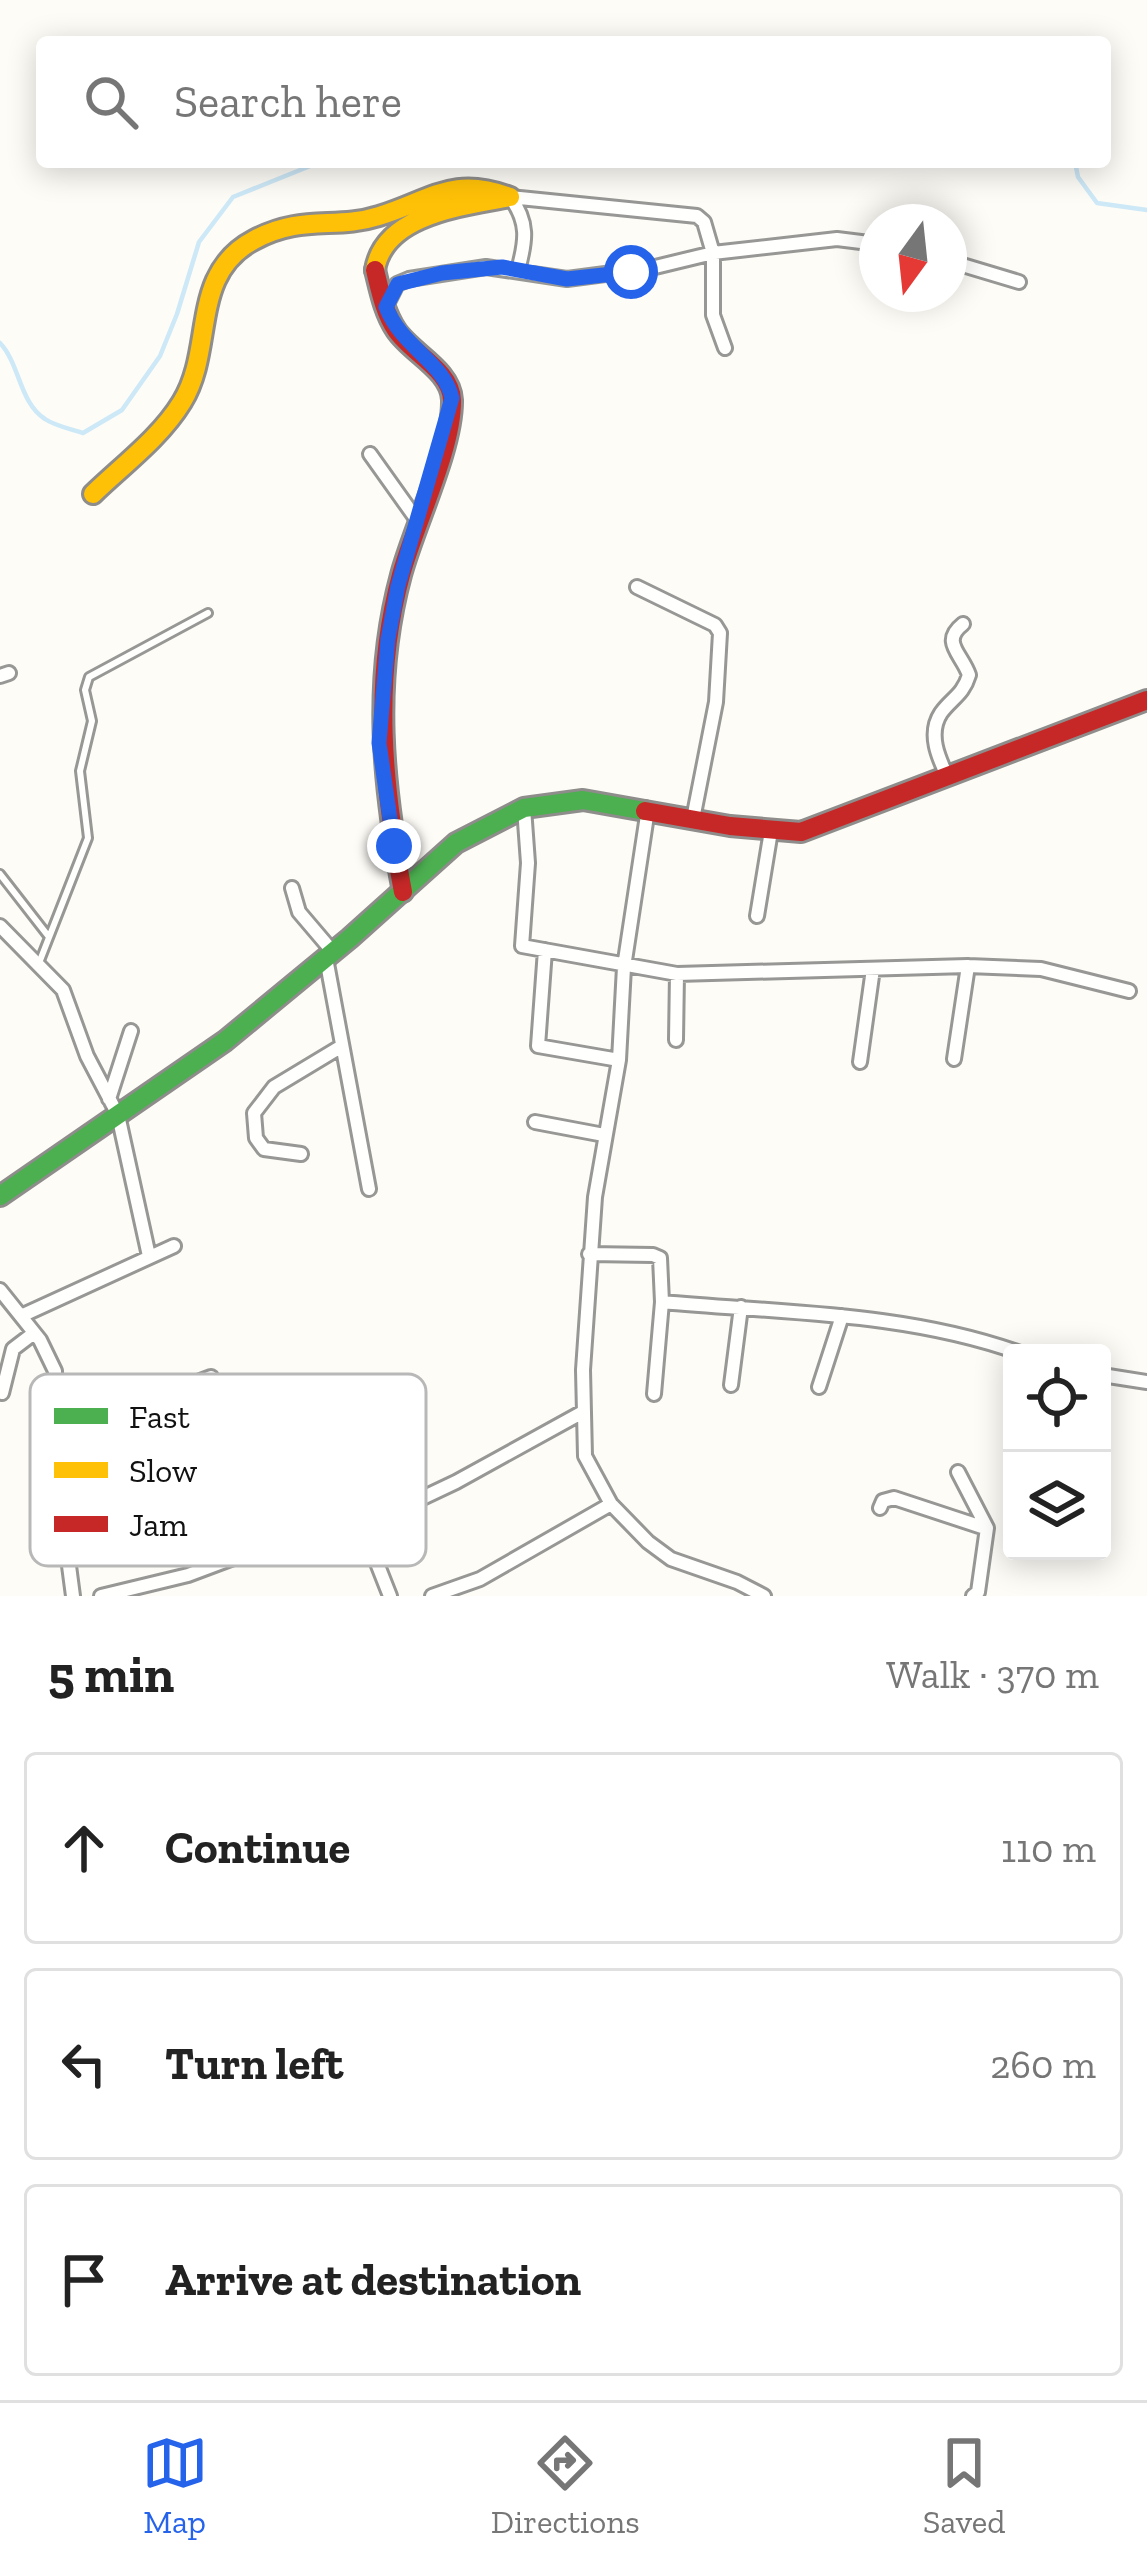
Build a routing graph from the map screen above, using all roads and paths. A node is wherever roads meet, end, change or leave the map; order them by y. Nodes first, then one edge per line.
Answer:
1 (510, 197) junction
2 (859, 242) edge
3 (713, 253) junction
4 (967, 267) edge
5 (518, 270) junction
6 (1019, 282) dead end
7 (386, 307) junction
8 (725, 348) dead end
9 (370, 454) dead end
10 (93, 494) dead end
11 (416, 520) junction
12 (637, 587) dead end
13 (208, 613) dead end
14 (963, 624) dead end
15 (1147, 700) edge
16 (948, 778) junction
17 (524, 808) junction
18 (647, 809) junction
19 (693, 819) junction
20 (771, 831) junction
21 (0, 874) edge
22 (292, 888) dead end
23 (403, 892) junction
24 (757, 916) dead end
25 (0, 926) edge
26 (49, 937) junction
27 (545, 950) junction
28 (330, 955) junction
29 (38, 963) junction
30 (968, 966) junction
31 (624, 967) junction
32 (874, 969) junction
33 (677, 974) junction
34 (1129, 991) dead end
35 (130, 1031) dead end
36 (676, 1040) dead end
37 (342, 1046) junction
38 (954, 1059) dead end
39 (620, 1060) junction
40 (860, 1062) dead end
41 (113, 1107) junction
42 (535, 1122) dead end
43 (604, 1135) junction
44 (301, 1154) dead end
45 (369, 1189) dead end
46 (0, 1196) edge
47 (174, 1246) dead end
48 (589, 1254) junction
49 (149, 1256) junction
50 (0, 1291) edge
51 (662, 1302) junction
52 (741, 1307) junction
53 (21, 1316) junction
54 (842, 1316) junction
55 (34, 1333) junction
56 (1003, 1348) edge
57 (55, 1374) edge
58 (1111, 1376) edge
59 (1147, 1382) edge
60 (731, 1384) dead end
61 (819, 1387) dead end
62 (2, 1393) edge
63 (654, 1394) dead end
64 (583, 1412) junction
65 (958, 1472) dead end
66 (426, 1496) edge
67 (611, 1504) junction
68 (880, 1508) dead end
69 (986, 1528) junction
70 (70, 1566) edge
71 (211, 1566) edge
72 (378, 1566) edge
73 (74, 1596) edge
74 (101, 1596) edge
75 (390, 1596) edge
76 (432, 1596) edge
77 (764, 1596) edge
78 (973, 1596) edge

1 - 3 street
1 - 5 street
1 - 7 street
1 - 10 street
2 - 3 street
3 - 5 street
3 - 8 street
4 - 6 street
5 - 7 street
7 - 11 street
9 - 11 street
11 - 23 street
12 - 19 street
13 - 26 lane
14 - 16 street
15 - 16 street
16 - 20 street
17 - 18 street
17 - 23 street
17 - 27 street
18 - 19 street
18 - 31 street
19 - 20 street
20 - 24 street
21 - 26 lane
22 - 28 street
23 - 28 street
25 - 29 street
26 - 29 lane
27 - 31 street
27 - 39 street
28 - 37 street
28 - 41 street
29 - 41 street
30 - 32 street
30 - 34 street
30 - 38 street
31 - 33 street
31 - 39 street
32 - 33 street
32 - 40 street
33 - 36 street
35 - 41 street
37 - 44 street
37 - 45 street
39 - 43 street
41 - 46 street
41 - 49 street
42 - 43 street
43 - 48 street
47 - 49 street
48 - 51 street
48 - 64 street
49 - 53 street
50 - 53 street
51 - 52 street
51 - 63 street
52 - 54 street
52 - 60 street
53 - 55 street
54 - 56 street
54 - 61 street
55 - 57 street
55 - 62 street
58 - 59 street
64 - 66 street
64 - 67 street
65 - 69 street
67 - 76 street
67 - 77 street
68 - 69 street
69 - 78 street
70 - 73 street
71 - 74 street
72 - 75 street

